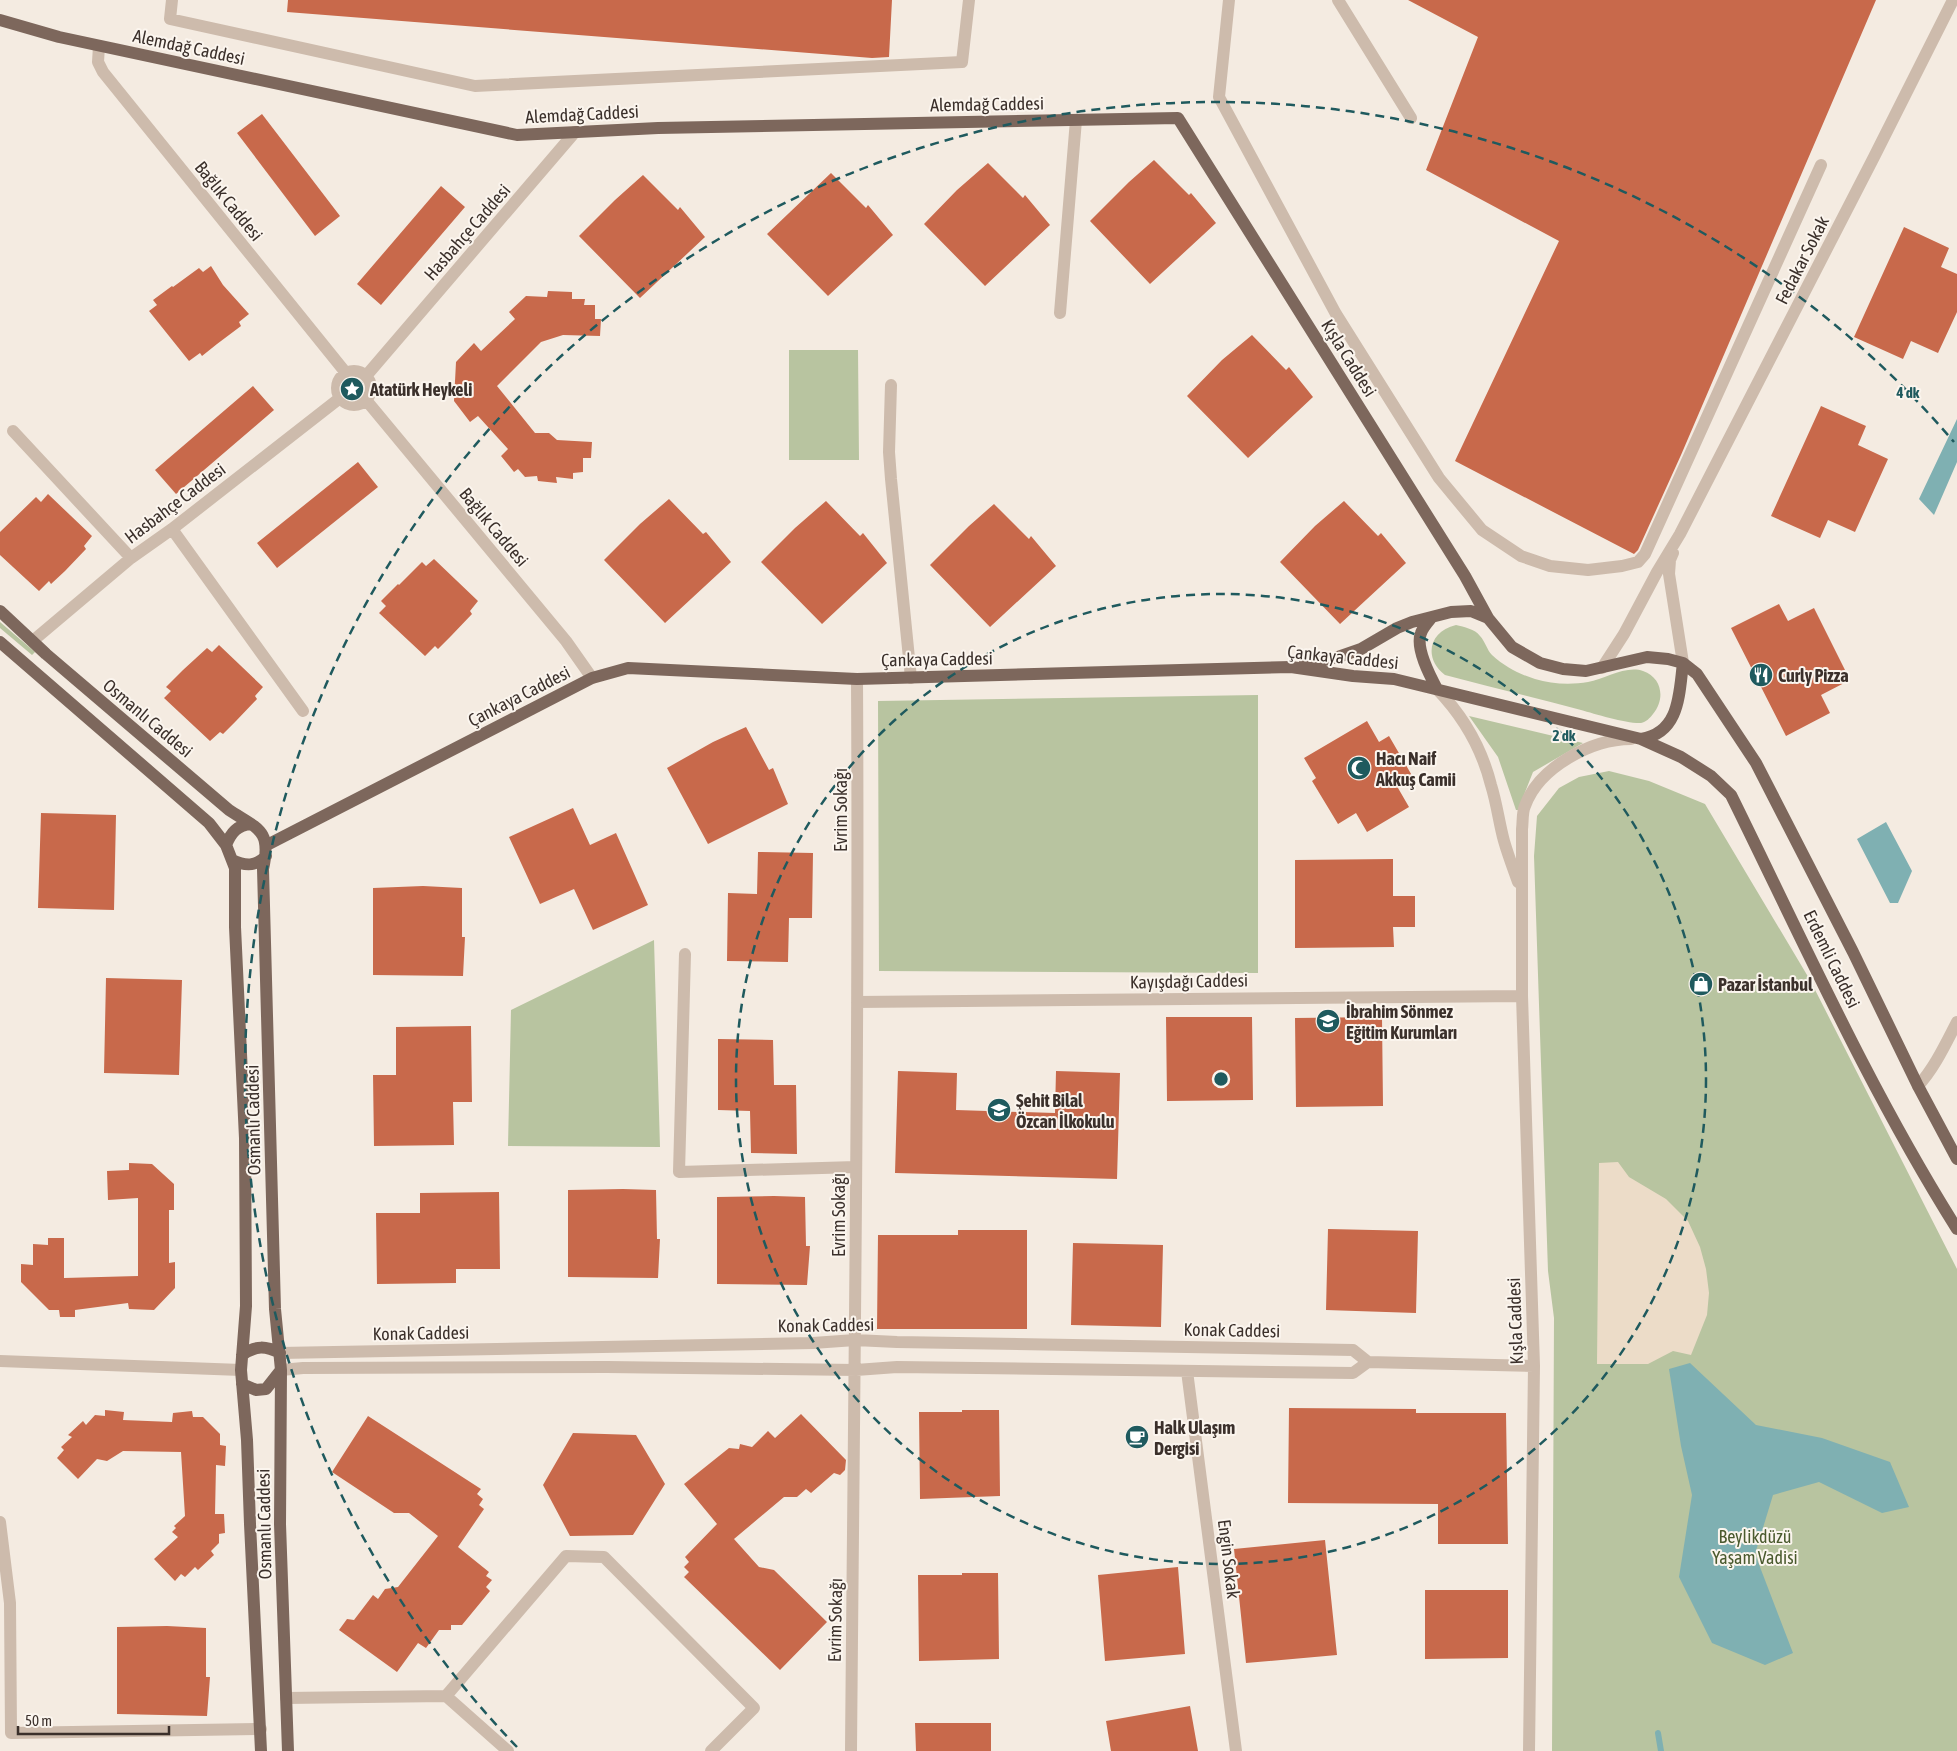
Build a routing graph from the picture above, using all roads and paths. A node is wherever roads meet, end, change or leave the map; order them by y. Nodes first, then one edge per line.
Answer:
1 (172, 0) edge
2 (969, 0) edge
3 (1229, 0) edge
4 (1338, 0) edge
5 (1953, 0) edge
6 (0, 20) edge
7 (99, 46) junction
8 (1178, 118) joint
9 (1411, 118) dead end
10 (1076, 120) junction
11 (575, 132) junction
12 (1821, 165) dead end
13 (1060, 313) dead end
14 (346, 373) junction
15 (366, 376) junction
16 (891, 385) dead end
17 (340, 398) junction
18 (366, 400) junction
19 (13, 431) dead end
20 (172, 529) junction
21 (1680, 534) junction
22 (131, 558) junction
23 (0, 611) edge
24 (1432, 617) junction
25 (1488, 618) junction
26 (35, 639) dead end
27 (0, 642) edge
28 (1683, 663) junction
29 (1291, 667) junction
30 (1602, 668) junction
31 (592, 678) junction
32 (911, 678) junction
33 (856, 679) junction
34 (1437, 690) junction
35 (303, 711) dead end
36 (1641, 739) junction
37 (251, 824) junction
38 (226, 845) junction
39 (266, 851) junction
40 (232, 860) junction
41 (1521, 891) junction
42 (686, 954) dead end
43 (1522, 996) junction
44 (857, 1002) junction
45 (1957, 1022) edge
46 (1918, 1086) junction
47 (1957, 1159) edge
48 (856, 1167) junction
49 (1957, 1229) edge
50 (856, 1340) junction
51 (280, 1353) junction
52 (242, 1355) junction
53 (0, 1361) edge
54 (1368, 1362) junction
55 (1534, 1366) junction
56 (241, 1370) junction
57 (281, 1370) junction
58 (856, 1370) junction
59 (1187, 1372) junction
60 (242, 1384) junction
61 (0, 1522) edge
62 (446, 1696) junction
63 (286, 1698) junction
64 (260, 1729) junction
65 (261, 1751) edge
66 (288, 1751) edge
67 (508, 1751) edge
68 (711, 1751) edge
69 (851, 1751) edge
70 (1236, 1751) edge
71 (1529, 1751) edge

1 - 2 street
3 - 12 street
4 - 9 street
5 - 21 street, Fedakar Sokak
6 - 7 main road, Alemdağ Caddesi
7 - 11 main road, Alemdağ Caddesi
7 - 14 street, Bağlık Caddesi
8 - 10 main road, Alemdağ Caddesi
8 - 25 main road, Kışla Caddesi
10 - 11 main road, Alemdağ Caddesi
10 - 13 street
11 - 15 street, Hasbahçe Caddesi
14 - 15 street
14 - 17 street
15 - 18 street
16 - 32 street
17 - 18 street
17 - 20 street, Hasbahçe Caddesi
18 - 31 street, Bağlık Caddesi
19 - 22 street
20 - 22 street, Hasbahçe Caddesi
20 - 35 street
21 - 28 street
21 - 30 street
22 - 26 street, Hasbahçe Caddesi
23 - 37 main road, Osmanlı Caddesi
24 - 25 main road
24 - 29 main road
24 - 34 main road
25 - 30 main road, Kışla Caddesi
27 - 38 main road, Osmanlı Caddesi
28 - 30 main road, Kışla Caddesi
28 - 36 main road
28 - 46 main road, Erdemli Caddesi
29 - 32 main road, Çankaya Caddesi
29 - 34 main road, Çankaya Caddesi
31 - 33 main road, Çankaya Caddesi
31 - 39 main road, Çankaya Caddesi
32 - 33 main road, Çankaya Caddesi
33 - 44 street, Evrim Sokağı
34 - 36 main road, Çankaya Caddesi
34 - 41 street
36 - 41 street, Kışla Caddesi
36 - 49 main road, Erdemli Caddesi
37 - 38 main road
37 - 39 main road, Osmanlı Caddesi
38 - 40 main road, Osmanlı Caddesi
39 - 40 main road
39 - 51 main road, Osmanlı Caddesi
40 - 52 main road, Osmanlı Caddesi
41 - 43 street, Kışla Caddesi
42 - 48 street
43 - 44 street, Kayışdağı Caddesi
43 - 55 street, Kışla Caddesi
44 - 48 street, Evrim Sokağı
45 - 46 street
46 - 47 main road, Erdemli Caddesi
48 - 50 street, Evrim Sokağı
50 - 51 street, Konak Caddesi
50 - 54 street, Konak Caddesi
50 - 58 street, Evrim Sokağı
51 - 52 main road
51 - 57 main road, Osmanlı Caddesi
52 - 56 main road, Osmanlı Caddesi
53 - 56 street
54 - 55 street, Konak Caddesi
54 - 59 street, Konak Caddesi
55 - 71 street, Kışla Caddesi
56 - 60 main road, Osmanlı Caddesi
57 - 58 street, Konak Caddesi
57 - 60 main road
57 - 63 main road, Osmanlı Caddesi
58 - 59 street, Konak Caddesi
58 - 69 street, Evrim Sokağı
59 - 70 street, Engin Sokak
60 - 64 main road, Osmanlı Caddesi
61 - 64 street
62 - 63 street
62 - 67 street
62 - 68 street
63 - 66 main road, Osmanlı Caddesi
64 - 65 main road, Osmanlı Caddesi

